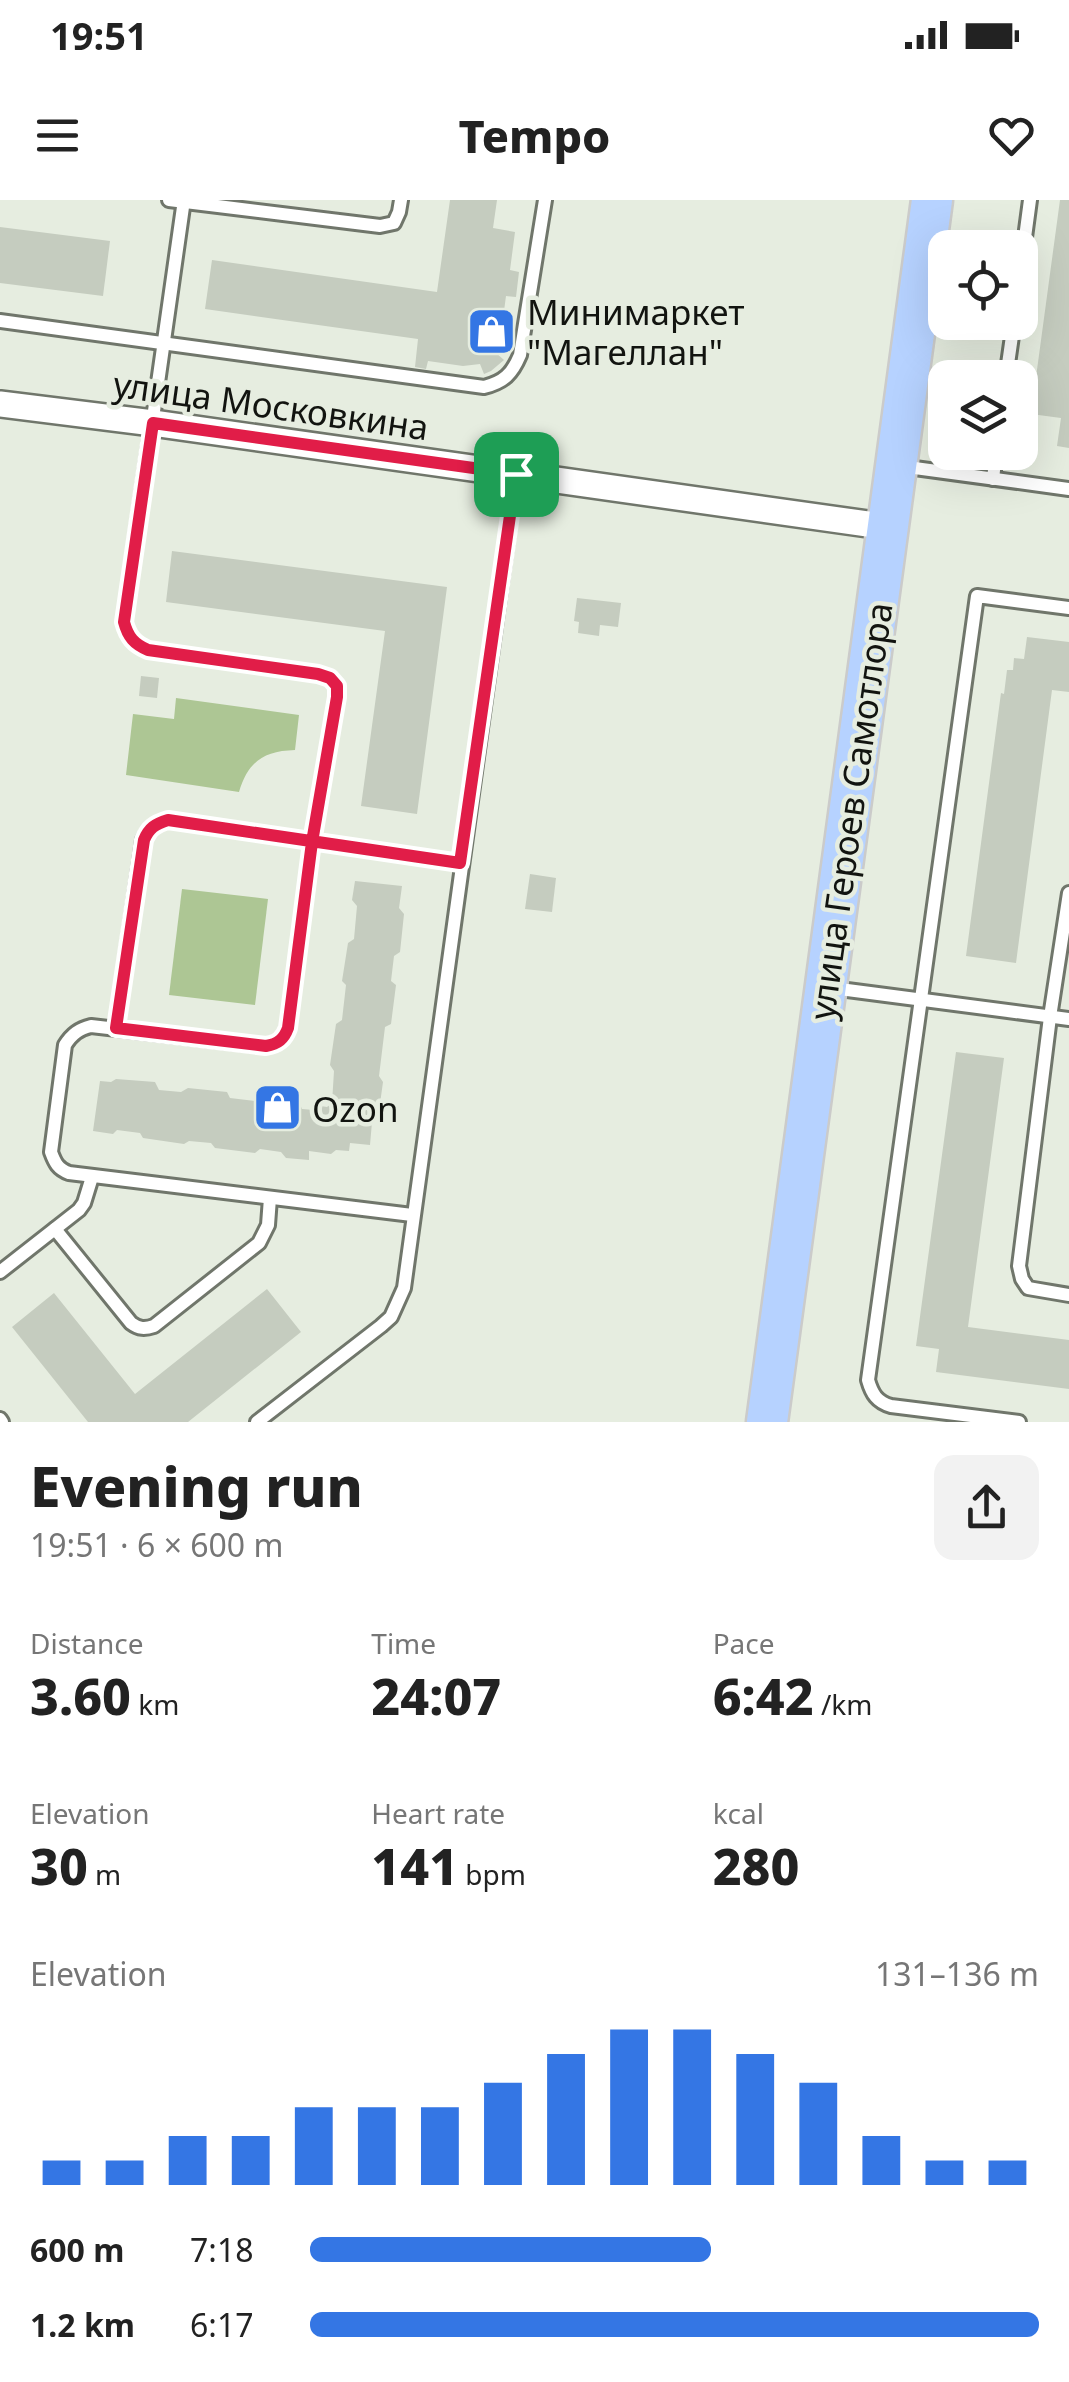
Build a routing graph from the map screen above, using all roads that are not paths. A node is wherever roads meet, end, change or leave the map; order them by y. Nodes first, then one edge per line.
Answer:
1 (168, 200) edge
2 (401, 200) edge
3 (546, 200) edge
4 (932, 200) edge
5 (1030, 200) edge
6 (184, 201) edge
7 (1026, 230) edge
8 (0, 321) edge
9 (163, 343) junction
10 (0, 404) edge
11 (153, 423) junction
12 (897, 466) junction
13 (994, 470) edge
14 (516, 474) junction
15 (993, 478) junction
16 (1069, 489) edge
17 (889, 527) junction
18 (1069, 608) edge
19 (312, 842) junction
20 (460, 863) junction
21 (1069, 893) edge
22 (824, 987) junction
23 (920, 1000) junction
24 (1050, 1017) junction
25 (1069, 1020) edge
26 (116, 1028) junction
27 (92, 1177) junction
28 (270, 1198) junction
29 (412, 1216) junction
30 (55, 1229) junction
31 (0, 1272) edge
32 (1069, 1295) edge
33 (257, 1422) edge
34 (766, 1422) edge
35 (1019, 1422) edge

1 - 6 lane
2 - 6 lane
3 - 9 lane
4 - 12 main road, улица Героев Самотлора
5 - 7 lane
6 - 9 lane
8 - 9 lane
9 - 11 lane
10 - 11 street, улица Московкина
11 - 14 street, улица Московкина
11 - 19 lane
12 - 15 lane
12 - 17 main road, улица Героев Самотлора
13 - 15 lane
14 - 17 street, улица Московкина
14 - 20 lane
15 - 16 lane
17 - 22 main road, улица Героев Самотлора
18 - 23 lane
19 - 20 lane
19 - 26 lane
19 - 26 lane
20 - 29 lane
21 - 24 lane
22 - 23 lane
22 - 34 main road, улица Героев Самотлора
23 - 24 lane
23 - 35 lane
24 - 25 lane
24 - 32 lane
26 - 27 lane
27 - 28 lane
27 - 30 lane
28 - 29 lane
28 - 30 lane
29 - 33 lane
30 - 31 lane

